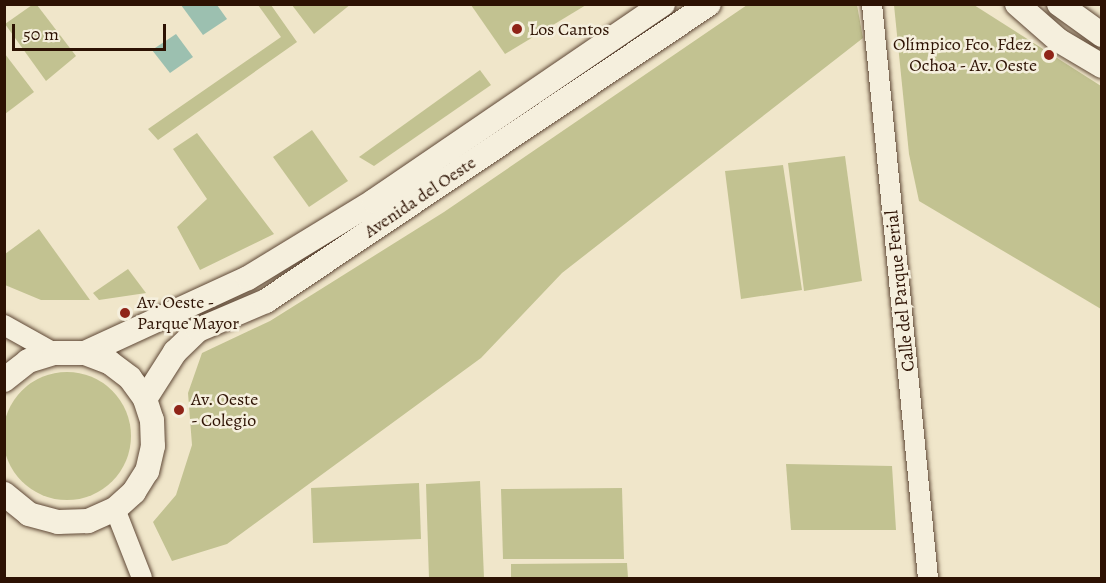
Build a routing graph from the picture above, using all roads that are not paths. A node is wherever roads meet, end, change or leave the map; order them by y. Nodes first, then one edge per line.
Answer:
1 (663, 4) edge
2 (710, 4) edge
3 (872, 4) edge
4 (1017, 4) edge
5 (1059, 4) edge
6 (1101, 35) edge
7 (1101, 66) edge
8 (4, 325) edge
9 (54, 353) junction
10 (85, 353) junction
11 (4, 380) edge
12 (145, 399) junction
13 (4, 494) edge
14 (115, 509) junction
15 (29, 514) junction
16 (4, 518) edge
17 (142, 579) edge
18 (927, 579) edge

1 - 10 street, Avenida del Oeste
2 - 12 street, Avenida del Oeste
3 - 18 street, Calle del Parque Ferial
4 - 7 street
5 - 6 street
8 - 9 street
9 - 10 street
9 - 11 street
10 - 12 street
12 - 14 street
13 - 15 street
14 - 15 street
14 - 17 street
15 - 16 street

